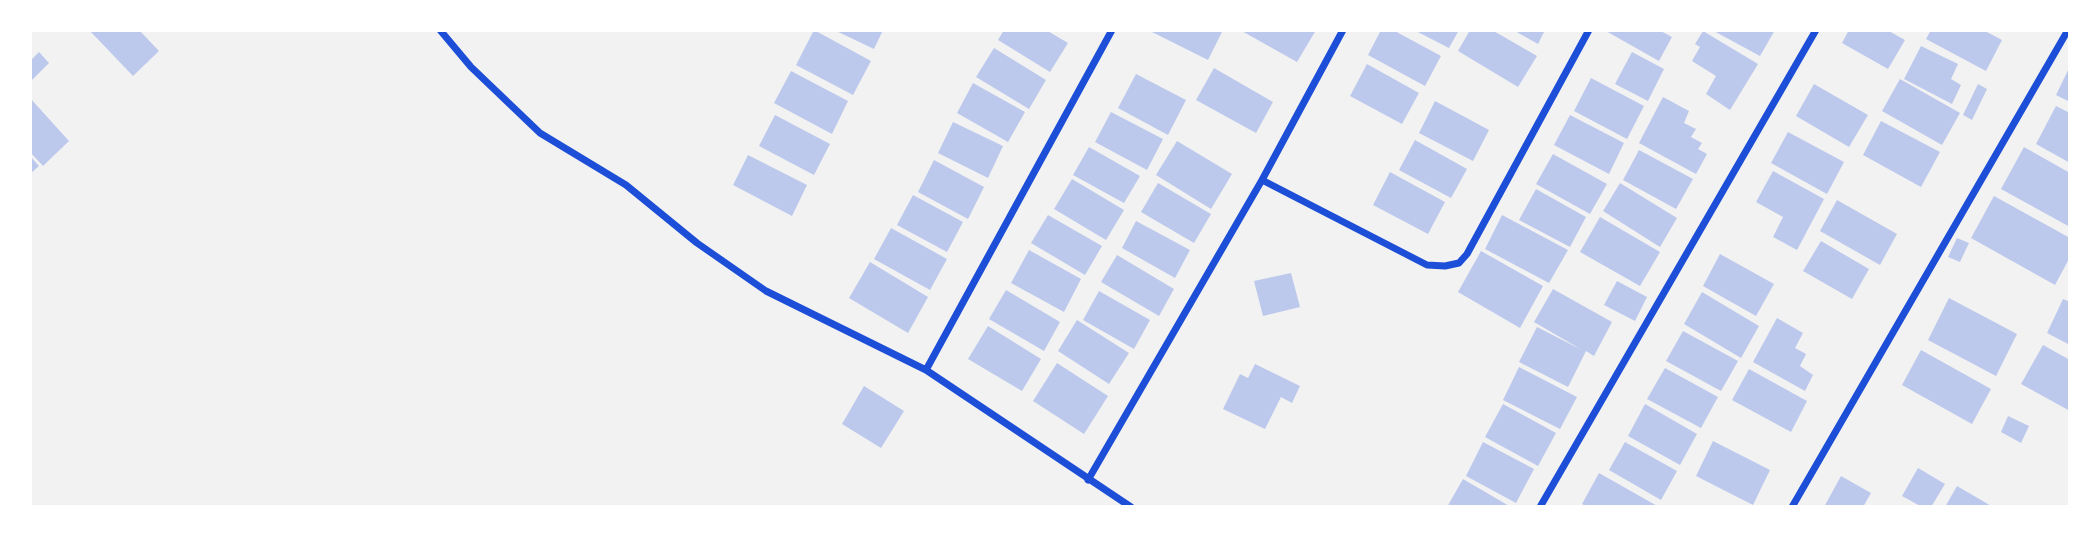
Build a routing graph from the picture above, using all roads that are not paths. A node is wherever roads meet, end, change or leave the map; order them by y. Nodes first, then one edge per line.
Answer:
1 (440, 30) edge
2 (1112, 30) edge
3 (1343, 30) edge
4 (1589, 30) edge
5 (1816, 30) edge
6 (2068, 30) edge
7 (1262, 180) junction
8 (926, 370) junction
9 (1088, 480) junction
10 (1131, 507) edge
11 (1539, 507) edge
12 (1792, 507) edge

1 - 8 street
2 - 8 street
3 - 7 street
4 - 7 street
5 - 11 street
6 - 12 street
7 - 9 street
8 - 9 street
9 - 10 street

